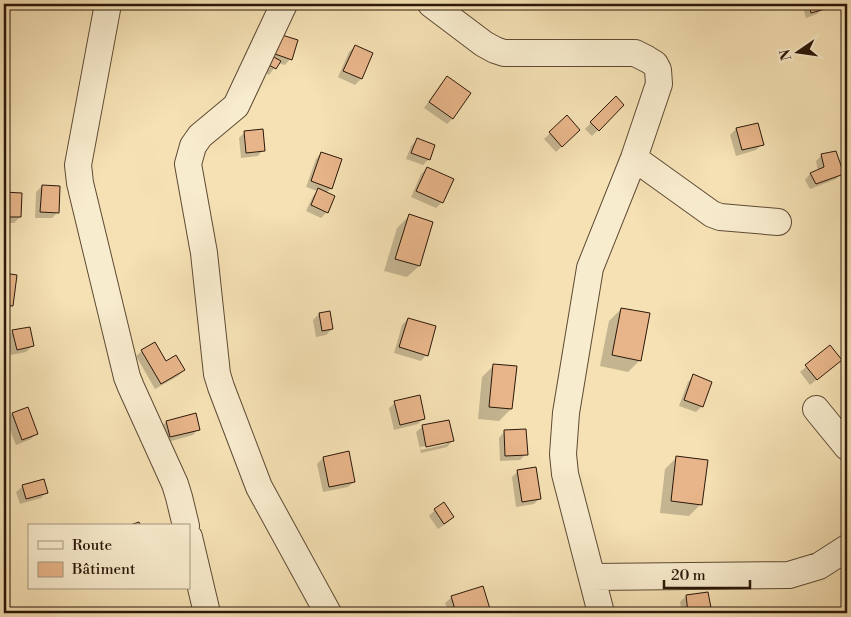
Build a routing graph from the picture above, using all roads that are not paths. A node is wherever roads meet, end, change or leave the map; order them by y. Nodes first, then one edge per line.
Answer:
1 (108, 4) edge
2 (284, 4) edge
3 (431, 4) edge
4 (634, 158) junction
5 (778, 222) dead end
6 (816, 409) dead end
7 (847, 447) edge
8 (186, 524) edge
9 (190, 541) edge
10 (847, 548) edge
11 (592, 576) junction
12 (207, 613) edge
13 (328, 613) edge
14 (601, 613) edge

1 - 8 street
2 - 13 street
3 - 4 street
4 - 5 street
4 - 11 street
6 - 7 street
9 - 12 street
10 - 11 street
11 - 14 street

